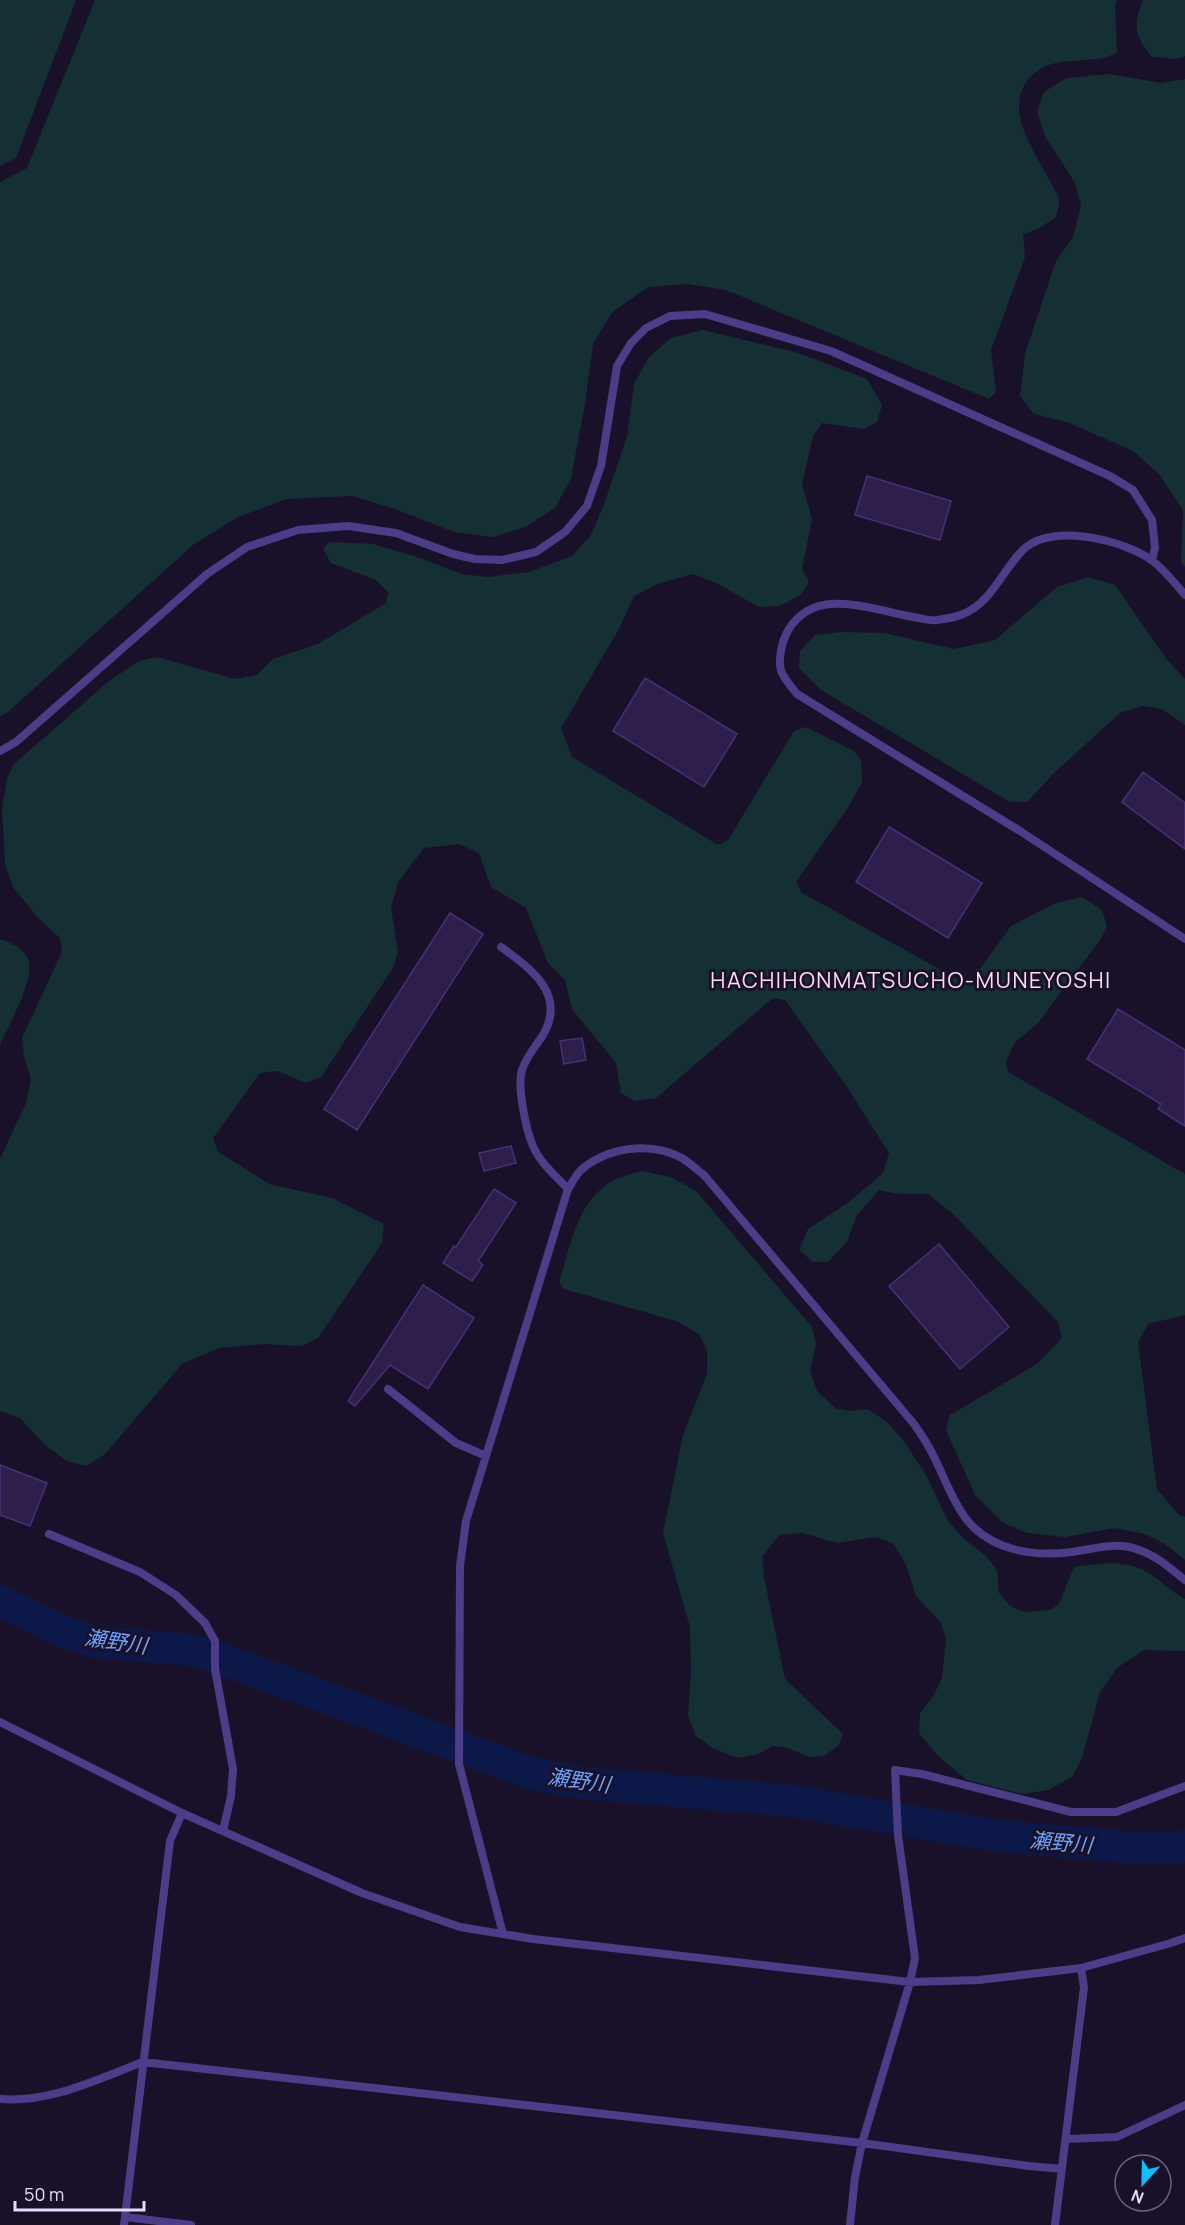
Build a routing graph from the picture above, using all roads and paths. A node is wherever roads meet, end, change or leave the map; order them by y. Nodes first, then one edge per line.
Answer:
1 (1152, 560) junction
2 (1185, 595) edge
3 (0, 751) edge
4 (1185, 939) edge
5 (501, 947) dead end
6 (568, 1189) junction
7 (388, 1389) dead end
8 (486, 1456) junction
9 (50, 1533) dead end
10 (1185, 1580) edge
11 (0, 1722) edge
12 (1185, 1786) edge
13 (182, 1813) junction
14 (223, 1831) junction
15 (503, 1934) junction
16 (1185, 1938) edge
17 (1081, 1968) junction
18 (910, 1982) junction
19 (144, 2062) junction
20 (0, 2099) edge
21 (1185, 2105) edge
22 (1066, 2139) junction
23 (862, 2143) junction
24 (1062, 2169) junction
25 (124, 2221) edge
26 (191, 2225) edge
27 (850, 2225) edge
28 (1055, 2225) edge

1 - 2 lane
1 - 3 lane
1 - 4 lane
5 - 6 lane
6 - 8 lane
6 - 10 lane
7 - 8 lane
8 - 15 lane
9 - 14 lane
11 - 13 lane
12 - 18 lane
13 - 14 lane
13 - 19 lane
14 - 15 lane
15 - 18 lane
16 - 17 lane
17 - 18 lane
17 - 22 lane
18 - 23 lane
19 - 20 lane
19 - 23 lane
19 - 25 lane
21 - 22 lane
22 - 24 lane
23 - 24 lane
23 - 27 lane
24 - 28 lane
25 - 26 lane

